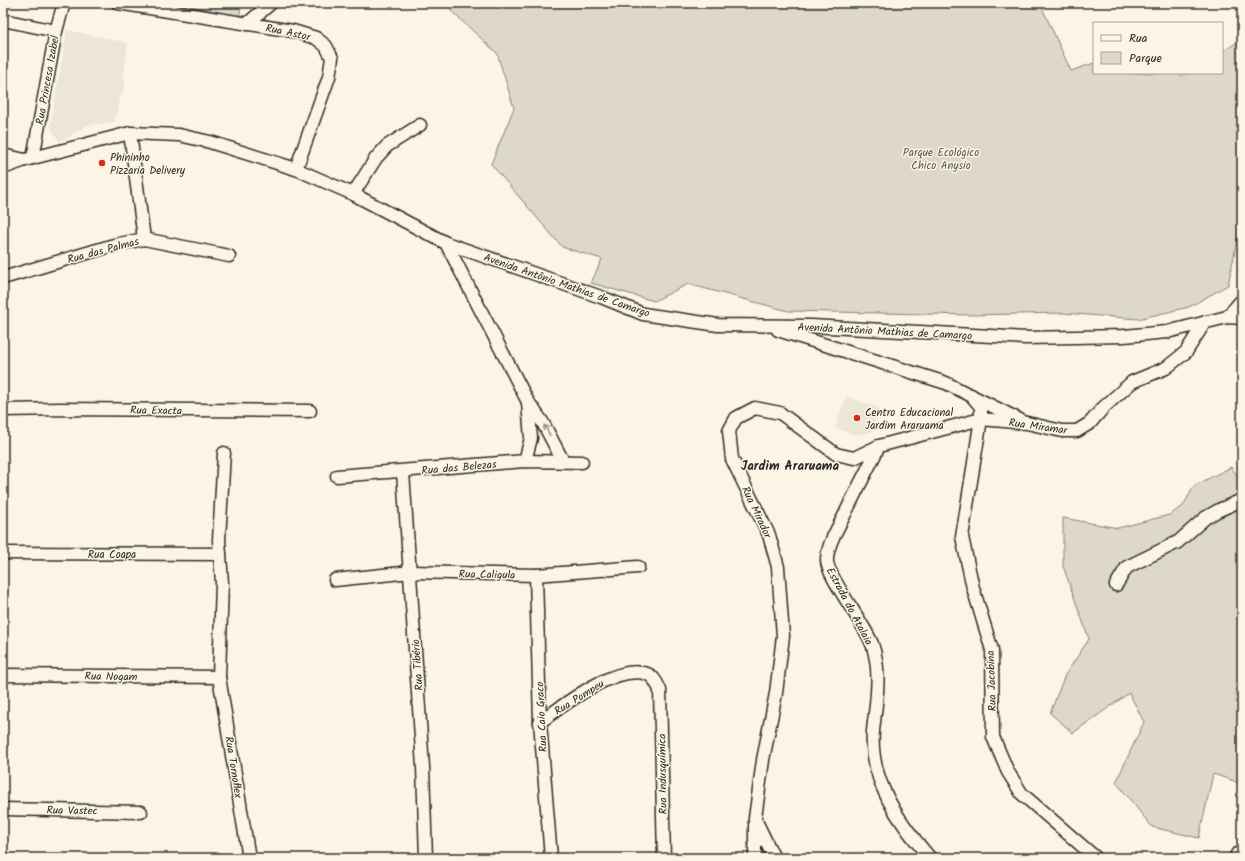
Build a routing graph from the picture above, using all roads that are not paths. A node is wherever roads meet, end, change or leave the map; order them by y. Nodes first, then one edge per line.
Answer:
1 (64, 3) edge
2 (118, 3) edge
3 (271, 3) edge
4 (3, 20) edge
5 (247, 24) junction
6 (56, 31) junction
7 (420, 125) dead end
8 (130, 133) junction
9 (3, 155) edge
10 (29, 159) junction
11 (3, 168) edge
12 (296, 169) junction
13 (353, 194) junction
14 (144, 239) junction
15 (446, 243) junction
16 (229, 256) dead end
17 (3, 278) edge
18 (1242, 300) edge
19 (1227, 317) junction
20 (1242, 318) edge
21 (1205, 322) junction
22 (769, 327) junction
23 (972, 395) junction
24 (527, 400) junction
25 (3, 410) edge
26 (310, 411) dead end
27 (981, 419) junction
28 (1027, 423) junction
29 (879, 446) junction
30 (224, 453) dead end
31 (525, 461) junction
32 (563, 461) junction
33 (582, 462) dead end
34 (403, 472) junction
35 (337, 476) dead end
36 (1242, 500) edge
37 (3, 553) edge
38 (220, 554) junction
39 (638, 567) dead end
40 (411, 572) junction
41 (536, 575) junction
42 (335, 580) dead end
43 (1116, 585) dead end
44 (3, 675) edge
45 (219, 677) junction
46 (660, 690) joint
47 (540, 722) junction
48 (3, 809) edge
49 (141, 812) dead end
50 (755, 818) junction
51 (249, 858) edge
52 (426, 858) edge
53 (551, 858) edge
54 (664, 858) edge
55 (755, 858) edge
56 (774, 858) edge
57 (930, 858) edge
58 (1096, 858) edge

1 - 6 street, Rua Princesa Izabel
2 - 5 street, Rua Astor
3 - 5 street
4 - 6 street
5 - 12 street, Rua Astor
6 - 10 street, Rua Princesa Izabel
7 - 13 street
8 - 10 street, Avenida Antônio Mathias de Camargo
8 - 12 street, Avenida Antônio Mathias de Camargo
8 - 14 street
9 - 10 street
10 - 11 street, Avenida Antônio Mathias de Camargo
12 - 13 street, Avenida Antônio Mathias de Camargo
13 - 15 street, Avenida Antônio Mathias de Camargo
14 - 16 street, Rua das Palmas
14 - 17 street, Rua das Palmas
15 - 22 street, Avenida Antônio Mathias de Camargo
15 - 24 street
18 - 19 street
19 - 20 street, Avenida Antônio Mathias de Camargo
19 - 21 street, Avenida Antônio Mathias de Camargo
21 - 22 street, Avenida Antônio Mathias de Camargo
21 - 28 street, Rua Miramar
22 - 23 street
23 - 27 street
23 - 28 street
24 - 31 street
32 -> 24 street
25 - 26 street, Rua Exacta
27 - 28 street, Rua Miramar
27 - 29 street, Rua Miramar
27 - 58 street, Rua Jacobina
29 - 50 street, Rua Mirador
29 - 57 street, Estrada do Atalaia
30 - 38 street
31 - 32 street, Rua das Belezas
31 - 34 street, Rua das Belezas
32 - 33 street, Rua das Belezas
34 - 35 street, Rua das Belezas
34 - 40 street, Rua Tibério
36 - 43 street
37 - 38 street, Rua Coapa
38 - 45 street
39 - 41 street, Rua Caligula
40 - 41 street, Rua Caligula
40 - 42 street, Rua Caligula
40 - 52 street, Rua Tibério
41 - 47 street, Rua Caio Graco
44 - 45 street, Rua Nogam
45 - 51 street, Rua Tornoflex
46 - 47 street, Rua Pompeu
46 - 54 street, Rua Indusquímica
47 - 53 street, Rua Caio Graco
48 - 49 street, Rua Vastec
50 - 55 street, Rua Mirador
50 - 56 street

